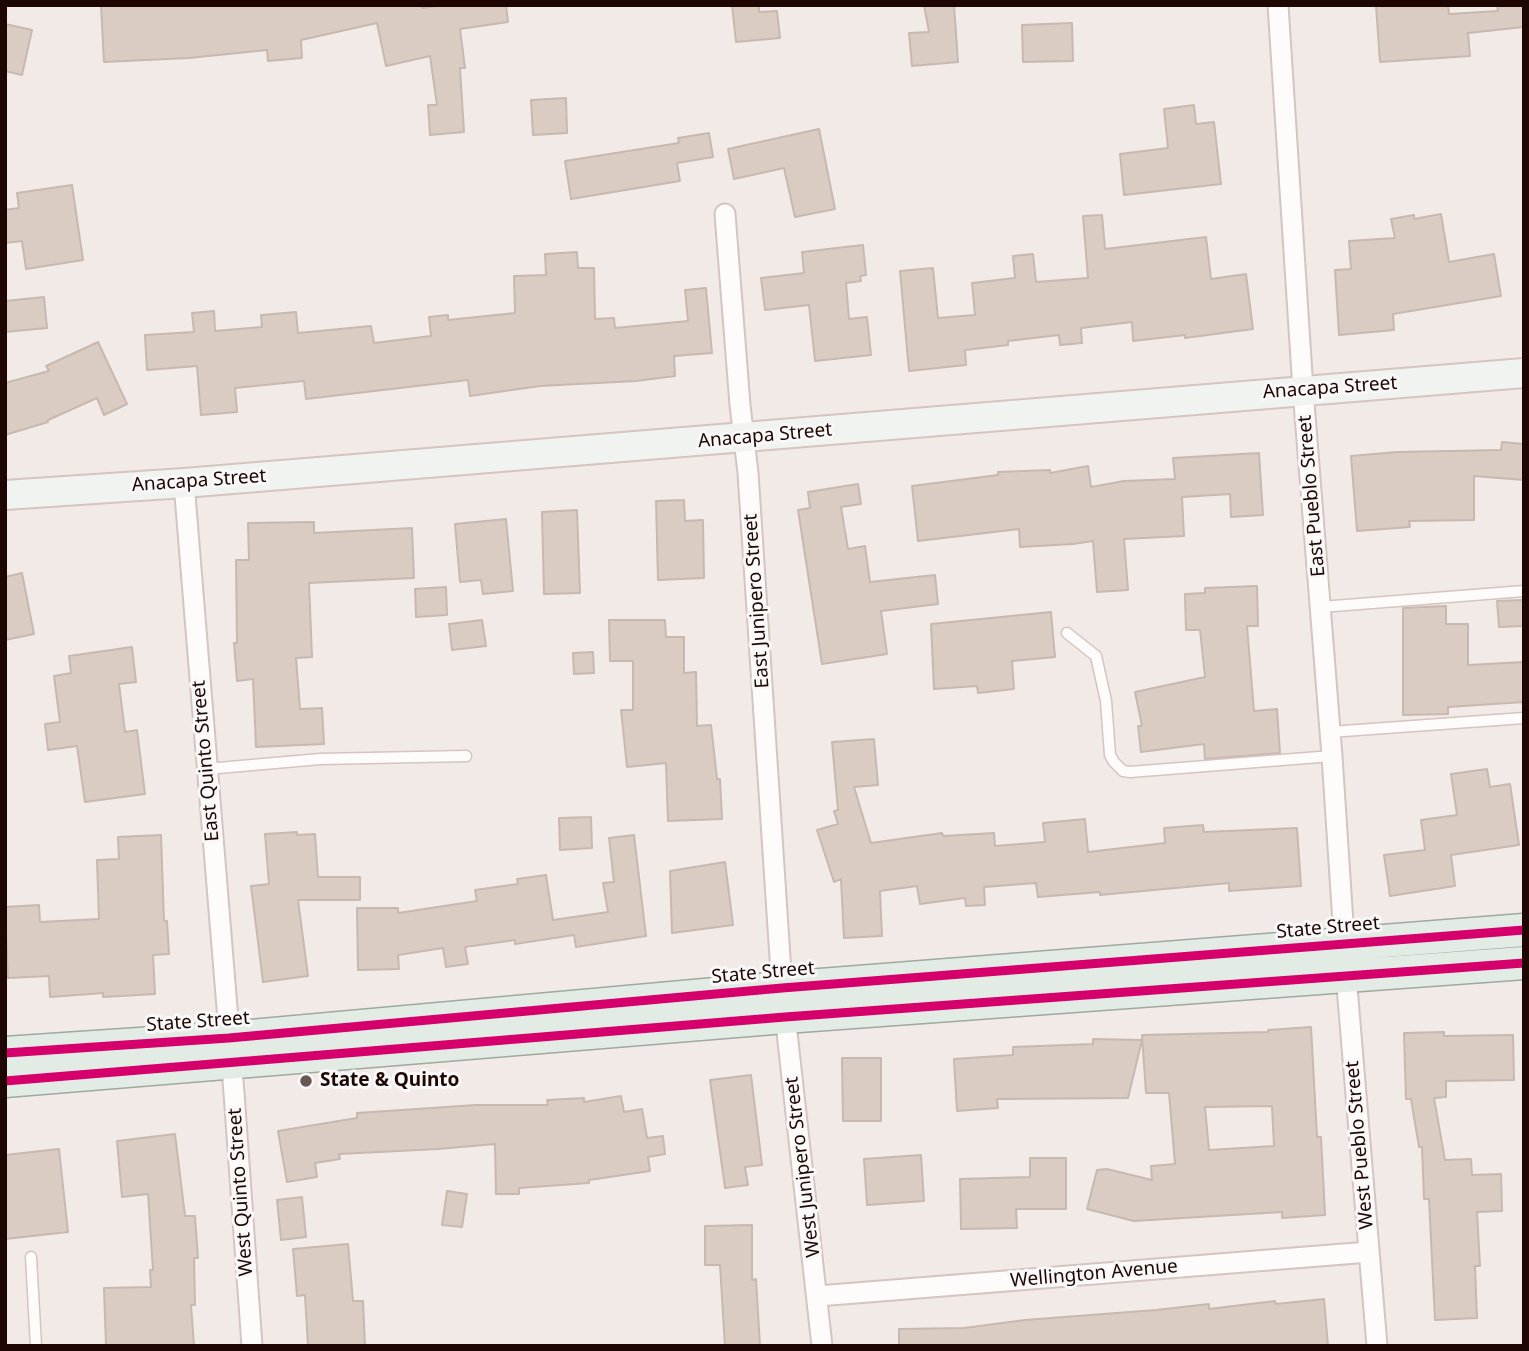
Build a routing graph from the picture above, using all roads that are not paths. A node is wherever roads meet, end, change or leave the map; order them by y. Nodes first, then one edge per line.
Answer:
1 (1278, 5) edge
2 (725, 214) dead end
3 (1524, 373) edge
4 (1303, 390) junction
5 (744, 438) junction
6 (184, 483) junction
7 (5, 495) edge
8 (1524, 591) edge
9 (1321, 607) junction
10 (1067, 633) dead end
11 (1524, 718) edge
12 (1330, 732) junction
13 (466, 756) dead end
14 (1332, 756) junction
15 (207, 769) junction
16 (1524, 930) edge
17 (1345, 945) junction
18 (1524, 963) edge
19 (1347, 977) junction
20 (1070, 982) junction
21 (784, 1003) junction
22 (230, 1051) junction
23 (5, 1054) edge
24 (5, 1081) edge
25 (1369, 1252) junction
26 (31, 1257) dead end
27 (818, 1296) junction
28 (36, 1346) edge
29 (252, 1346) edge
30 (822, 1346) edge
31 (1377, 1346) edge

1 - 4 street, East Pueblo Street
2 - 5 street, East Junipero Street
3 - 4 street, Anacapa Street
4 - 5 street, Anacapa Street
4 - 9 street, East Pueblo Street
5 - 6 street, Anacapa Street
5 - 21 street, East Junipero Street
6 - 7 street, Anacapa Street
6 - 15 street, East Quinto Street
8 - 9 lane
9 - 12 street, East Pueblo Street
10 - 14 lane
11 - 12 lane
12 - 14 street, East Pueblo Street
13 - 15 lane
14 - 17 street, East Pueblo Street
15 - 22 street, East Quinto Street
16 - 17 main road, State Street
17 - 19 street, West Pueblo Street
17 - 20 main road, State Street
18 - 19 main road, State Street
19 - 20 main road, State Street
19 - 25 street, West Pueblo Street
20 - 21 main road, State Street
21 - 22 main road, State Street
21 - 27 street, West Junipero Street
22 - 23 main road, State Street
22 - 24 main road, State Street
22 - 29 street, West Quinto Street
25 - 27 street, Wellington Avenue
25 - 31 street, West Pueblo Street
26 - 28 lane
27 - 30 street, West Junipero Street

